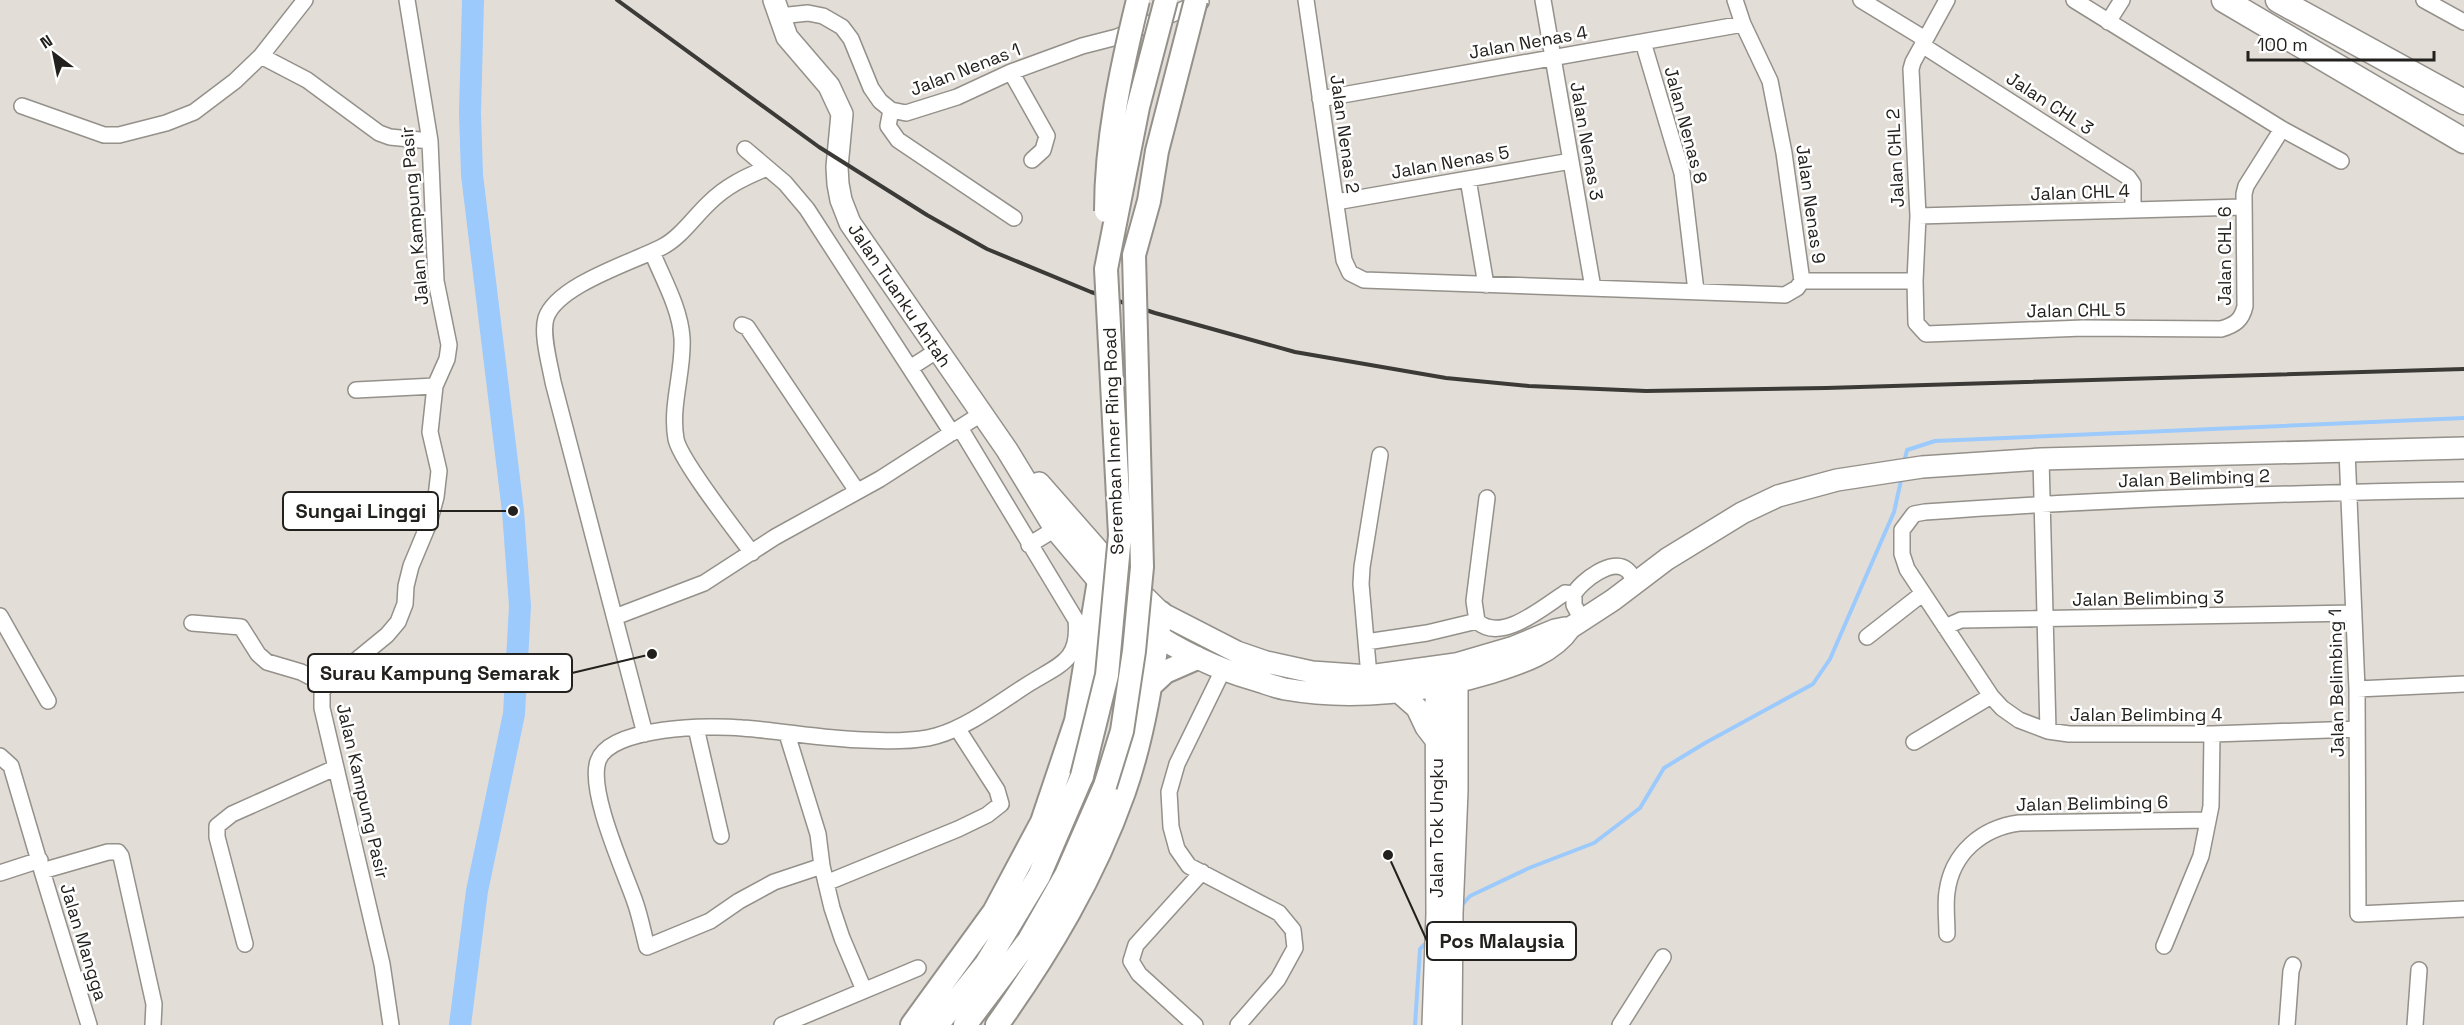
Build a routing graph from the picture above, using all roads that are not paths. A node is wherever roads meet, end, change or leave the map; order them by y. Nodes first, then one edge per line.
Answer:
1 (305, 0) edge
2 (407, 0) edge
3 (1138, 0) edge
4 (1166, 0) edge
5 (1196, 0) edge
6 (1207, 0) edge
7 (1306, 0) edge
8 (1543, 0) edge
9 (1735, 0) edge
10 (1861, 0) edge
11 (1947, 0) edge
12 (2074, 0) edge
13 (2122, 0) edge
14 (2224, 0) edge
15 (2278, 0) edge
16 (2424, 0) edge
17 (777, 8) edge
18 (2108, 22) junction
19 (2464, 22) edge
20 (1743, 24) junction
21 (1643, 42) junction
22 (1923, 42) junction
23 (261, 56) junction
24 (1553, 58) junction
25 (1011, 72) junction
26 (1320, 99) junction
27 (2464, 102) edge
28 (22, 106) dead end
29 (891, 110) junction
30 (2282, 129) junction
31 (430, 141) junction
32 (2464, 141) edge
33 (745, 149) dead end
34 (1032, 160) dead end
35 (1571, 161) junction
36 (2341, 161) dead end
37 (767, 168) junction
38 (1468, 179) junction
39 (1336, 202) junction
40 (2243, 207) junction
41 (2133, 210) junction
42 (1918, 216) junction
43 (1014, 218) dead end
44 (652, 252) junction
45 (1106, 269) junction
46 (1350, 273) joint
47 (1914, 280) junction
48 (1802, 281) junction
49 (1486, 285) junction
50 (1593, 288) junction
51 (1696, 291) junction
52 (2238, 321) joint
53 (1916, 323) joint
54 (742, 325) dead end
55 (938, 350) junction
56 (910, 368) junction
57 (435, 386) junction
58 (356, 390) dead end
59 (981, 414) junction
60 (956, 431) junction
61 (2464, 448) edge
62 (1007, 450) junction
63 (2347, 451) junction
64 (1380, 455) dead end
65 (2041, 459) junction
66 (2464, 490) edge
67 (857, 491) junction
68 (2349, 492) junction
69 (1487, 498) dead end
70 (2044, 503) junction
71 (1925, 512) joint
72 (292, 513) dead end
73 (429, 523) junction
74 (1055, 529) junction
75 (1029, 545) junction
76 (752, 553) junction
77 (1103, 556) junction
78 (1098, 580) junction
79 (1636, 582) junction
80 (1574, 594) junction
81 (1922, 594) junction
82 (1161, 613) junction
83 (2354, 613) junction
84 (0, 616) edge
85 (615, 617) junction
86 (2046, 619) junction
87 (1477, 621) junction
88 (192, 623) dead end
89 (1576, 624) junction
90 (1945, 627) junction
91 (4, 636) edge
92 (1158, 637) junction
93 (1867, 637) dead end
94 (1366, 642) junction
95 (1197, 658) junction
96 (1223, 670) junction
97 (1369, 675) junction
98 (1447, 675) junction
99 (326, 684) junction
100 (2464, 684) edge
101 (1149, 687) junction
102 (1081, 688) junction
103 (2357, 689) junction
104 (1400, 693) junction
105 (1991, 696) junction
106 (48, 701) dead end
107 (696, 728) junction
108 (957, 728) junction
109 (2357, 729) junction
110 (2048, 731) junction
111 (645, 734) junction
112 (787, 734) junction
113 (2212, 734) junction
114 (1436, 740) junction
115 (1914, 742) dead end
116 (0, 756) edge
117 (335, 768) junction
118 (2208, 820) junction
119 (721, 836) dead end
120 (41, 865) junction
121 (822, 866) junction
122 (1202, 872) junction
123 (0, 873) edge
124 (826, 883) junction
125 (2464, 909) edge
126 (1444, 914) junction
127 (1947, 934) dead end
128 (1444, 938) junction
129 (245, 944) dead end
130 (2164, 946) dead end
131 (1663, 957) dead end
132 (2294, 965) dead end
133 (918, 968) dead end
134 (2419, 970) dead end
135 (864, 990) junction
136 (88, 1025) edge
137 (153, 1025) edge
138 (391, 1025) edge
139 (782, 1025) edge
140 (912, 1025) edge
141 (937, 1025) edge
142 (965, 1025) edge
143 (997, 1025) edge
144 (1195, 1025) edge
145 (1238, 1025) edge
146 (1433, 1025) edge
147 (1451, 1025) edge
148 (1620, 1025) edge
149 (2287, 1025) edge
150 (2415, 1025) edge

1 - 23 street
2 - 31 street, Jalan Kampung Pasir
3 - 45 main road, bridge
4 - 45 main road, Seremban Inner Ring Road, bridge
5 - 142 main road, Seremban Inner Ring Road, bridge
6 - 25 street, Jalan Nenas 1
7 - 26 street, Jalan Nenas 2
8 - 24 street, Jalan Nenas 3
9 - 20 street, Jalan Nenas 9
10 - 22 street, Jalan CHL 3
11 - 22 street, Jalan CHL 2
12 - 18 street
13 - 18 street
14 - 32 highway
15 - 27 highway
16 - 19 street
17 - 29 street, Jalan Nenas 1
17 - 55 main road, Jalan Tuanku Antah
18 - 30 street
20 - 21 street, Jalan Nenas 4
20 - 48 street, Jalan Nenas 9
21 - 24 street, Jalan Nenas 4
21 - 51 street, Jalan Nenas 8
22 - 41 street, Jalan CHL 3
22 - 42 street, Jalan CHL 2
23 - 28 street
23 - 31 street
24 - 26 street, Jalan Nenas 4
24 - 35 street, Jalan Nenas 3
25 - 29 street, Jalan Nenas 1
25 - 34 street
26 - 39 street, Jalan Nenas 2
29 - 43 street
30 - 36 street
30 - 40 street, Jalan CHL 6
31 - 57 street, Jalan Kampung Pasir
33 - 37 street
35 - 38 street, Jalan Nenas 5
35 - 50 street, Jalan Nenas 3
37 - 44 street
37 - 56 street
38 - 39 street, Jalan Nenas 5
38 - 49 street
39 - 46 street, Jalan Nenas 2
40 - 41 street, Jalan CHL 4
40 - 52 street, Jalan CHL 6
41 - 42 street, Jalan CHL 4
42 - 47 street, Jalan CHL 2
44 - 76 street
44 - 85 street
45 - 141 main road, Seremban Inner Ring Road, bridge
46 - 49 street, Jalan Nenas 9
47 - 48 street
47 - 53 street, Jalan CHL 2
48 - 51 street, Jalan Nenas 9
49 - 50 street, Jalan Nenas 9
50 - 51 street, Jalan Nenas 9
52 - 53 street, Jalan CHL 5
54 - 67 street
55 - 56 street
55 - 59 main road, Jalan Tuanku Antah
56 - 60 street
57 - 58 street
57 - 73 street, Jalan Kampung Pasir
59 - 60 street
59 - 62 main road, Jalan Tuanku Antah
60 - 67 street
60 - 75 street
61 - 63 main road, Jalan Tuanku Antah
62 - 74 main road, Jalan Tuanku Antah
62 - 77 main road, Jalan Tuanku Antah
63 - 65 main road, Jalan Tuanku Antah
63 - 68 street, Jalan Belimbing 1
64 - 94 street
65 - 70 street
65 - 79 main road, Jalan Tuanku Antah
66 - 68 street, Jalan Belimbing 2
67 - 76 street
68 - 70 street, Jalan Belimbing 2
68 - 83 street, Jalan Belimbing 1
69 - 87 street
70 - 71 street, Jalan Belimbing 2
70 - 86 street
71 - 81 street, Jalan Belimbing 4
72 - 73 street
73 - 99 street, Jalan Kampung Pasir
74 - 75 street
74 - 78 main road, Jalan Tuanku Antah
75 - 108 street
76 - 85 street
77 - 78 main road
77 - 82 main road, Jalan Tuanku Antah
78 - 92 main road, Jalan Tuanku Antah
78 - 102 main road
79 - 80 street
79 - 89 main road, Jalan Tuanku Antah
80 - 87 street
80 - 89 street
81 - 90 street, Jalan Belimbing 4
81 - 93 street
82 - 92 main road
82 - 97 main road, Jalan Tuanku Antah
83 - 86 street, Jalan Belimbing 3
83 - 103 street, Jalan Belimbing 1
84 - 91 street
85 - 111 street
86 - 90 street, Jalan Belimbing 3
86 - 110 street
87 - 94 street
88 - 99 street
89 - 98 main road, Jalan Tuanku Antah
90 - 105 street, Jalan Belimbing 4
91 - 106 street
92 - 95 main road, Jalan Tuanku Antah
92 - 101 main road
94 - 97 street
95 - 96 main road, Jalan Tuanku Antah
95 - 101 main road
96 - 104 main road, Jalan Tuanku Antah
96 - 122 street
97 - 98 main road, Jalan Tuanku Antah
98 - 104 main road, Jalan Tuanku Antah
98 - 114 main road, Jalan Tok Ungku
98 - 126 main road
99 - 117 street, Jalan Kampung Pasir
100 - 103 street
101 - 102 main road
101 - 143 main road
102 - 140 main road
103 - 109 street, Jalan Belimbing 1
104 - 114 main road
105 - 110 street, Jalan Belimbing 4
105 - 115 street
107 - 111 street
107 - 112 street
107 - 119 street
108 - 112 street
108 - 124 street
109 - 113 street, Jalan Belimbing 4
109 - 125 street, Jalan Belimbing 1
110 - 113 street, Jalan Belimbing 4
111 - 121 street
112 - 121 street
113 - 118 street
114 - 126 main road, Jalan Tok Ungku
116 - 120 street, Jalan Mangga
117 - 129 street
117 - 138 street, Jalan Kampung Pasir
118 - 127 street, Jalan Belimbing 6
118 - 130 street
120 - 123 street
120 - 136 street, Jalan Mangga
120 - 137 street
121 - 124 street
122 - 144 street
122 - 145 street
124 - 135 street
126 - 128 main road
128 - 146 main road
128 - 147 main road
131 - 148 street
132 - 149 street
133 - 135 street
134 - 150 street
135 - 139 street

